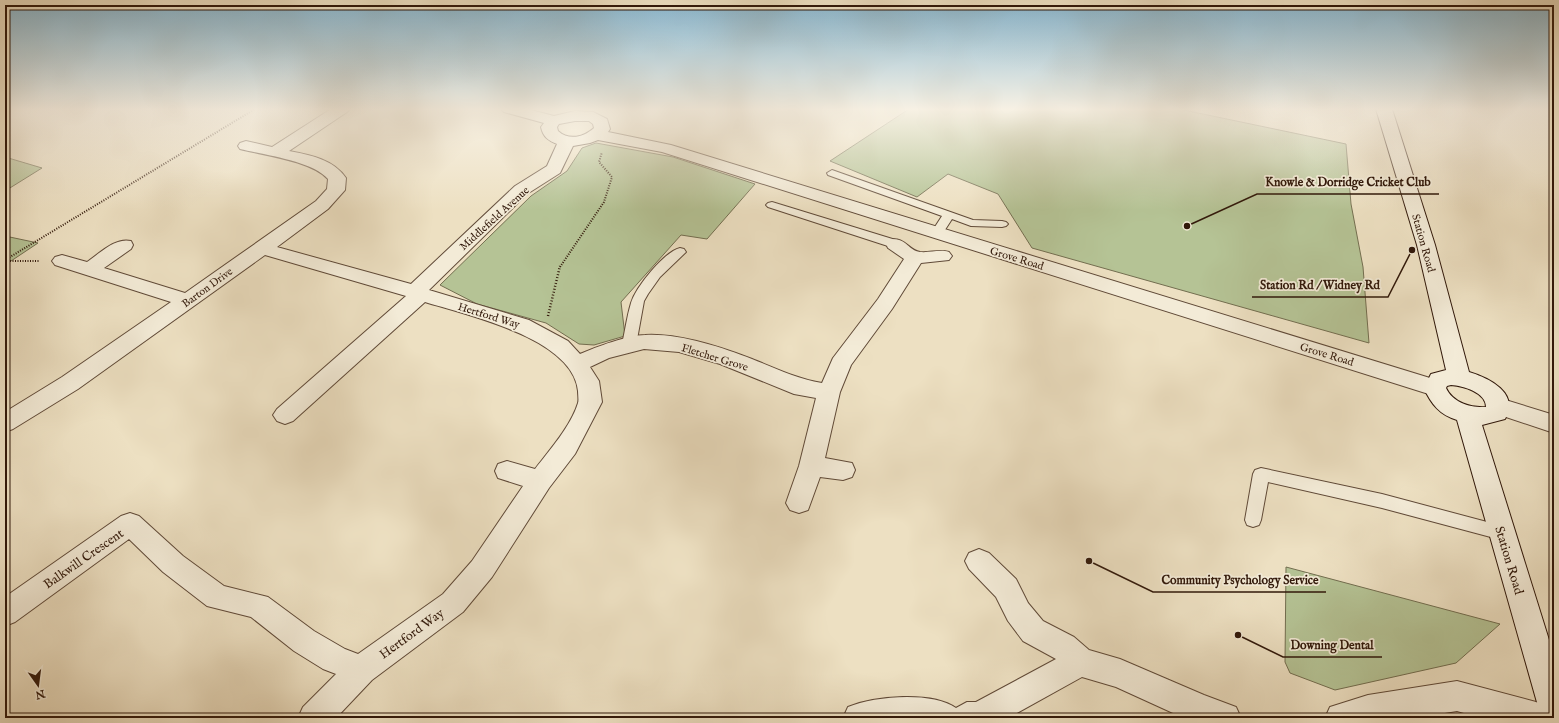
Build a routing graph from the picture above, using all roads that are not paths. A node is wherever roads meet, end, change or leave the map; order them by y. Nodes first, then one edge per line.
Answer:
1 (291, 143) edge
2 (566, 143) edge
3 (640, 143) edge
4 (1394, 143) edge
5 (246, 146) dead end
6 (275, 153) junction
7 (832, 173) dead end
8 (772, 205) dead end
9 (949, 214) junction
10 (1002, 224) dead end
11 (937, 233) junction
12 (895, 244) joint
13 (124, 245) dead end
14 (261, 248) junction
15 (680, 252) dead end
16 (942, 256) dead end
17 (915, 258) junction
18 (62, 260) road end
19 (90, 269) junction
20 (418, 293) junction
21 (188, 301) junction
22 (629, 345) junction
23 (577, 364) junction
24 (1459, 378) junction
25 (1435, 388) junction
26 (829, 392) junction
27 (1499, 406) junction
28 (1467, 414) junction
29 (285, 415) dead end
30 (5, 423) edge
31 (1554, 424) edge
32 (811, 466) junction
33 (843, 470) dead end
34 (507, 471) dead end
35 (540, 481) junction
36 (798, 503) dead end
37 (1253, 520) dead end
38 (1502, 533) junction
39 (979, 561) dead end
40 (5, 613) edge
41 (1080, 662) junction
42 (361, 670) junction
43 (1554, 706) edge
44 (1218, 717) edge
45 (314, 718) edge
46 (859, 718) edge
47 (944, 718) edge
48 (967, 718) edge
49 (1342, 718) edge
50 (1536, 718) edge

1 - 6 street
2 - 20 street, Middlefield Avenue
3 - 11 street, Grove Road
4 - 24 street, Station Road
5 - 6 street, Barton Drive
6 - 14 street, Barton Drive
7 - 9 lane
8 - 12 lane
9 - 10 lane
9 - 11 lane
11 - 25 street, Grove Road
12 - 17 street
13 - 19 street
14 - 20 street, Hertford Way
14 - 21 street, Barton Drive
15 - 22 lane
16 - 17 street
17 - 26 street
18 - 19 street
19 - 21 street
20 - 23 street, Hertford Way
20 - 29 street, Middlefield Avenue
21 - 30 street, Barton Drive
22 - 23 street, Fletcher Grove
22 - 26 street, Fletcher Grove
23 - 35 street, Hertford Way
24 - 25 street
24 - 27 street
25 - 28 street
26 - 32 street
27 - 28 street
27 - 31 street
28 - 38 street, Station Road
32 - 33 street
32 - 36 street
34 - 35 street
35 - 42 street, Hertford Way
37 - 38 lane
38 - 43 street, Station Road
39 - 41 street
40 - 42 street, Balkwill Crescent
41 - 44 street
41 - 48 street
42 - 45 street, Hertford Way
46 - 47 street
49 - 50 street

